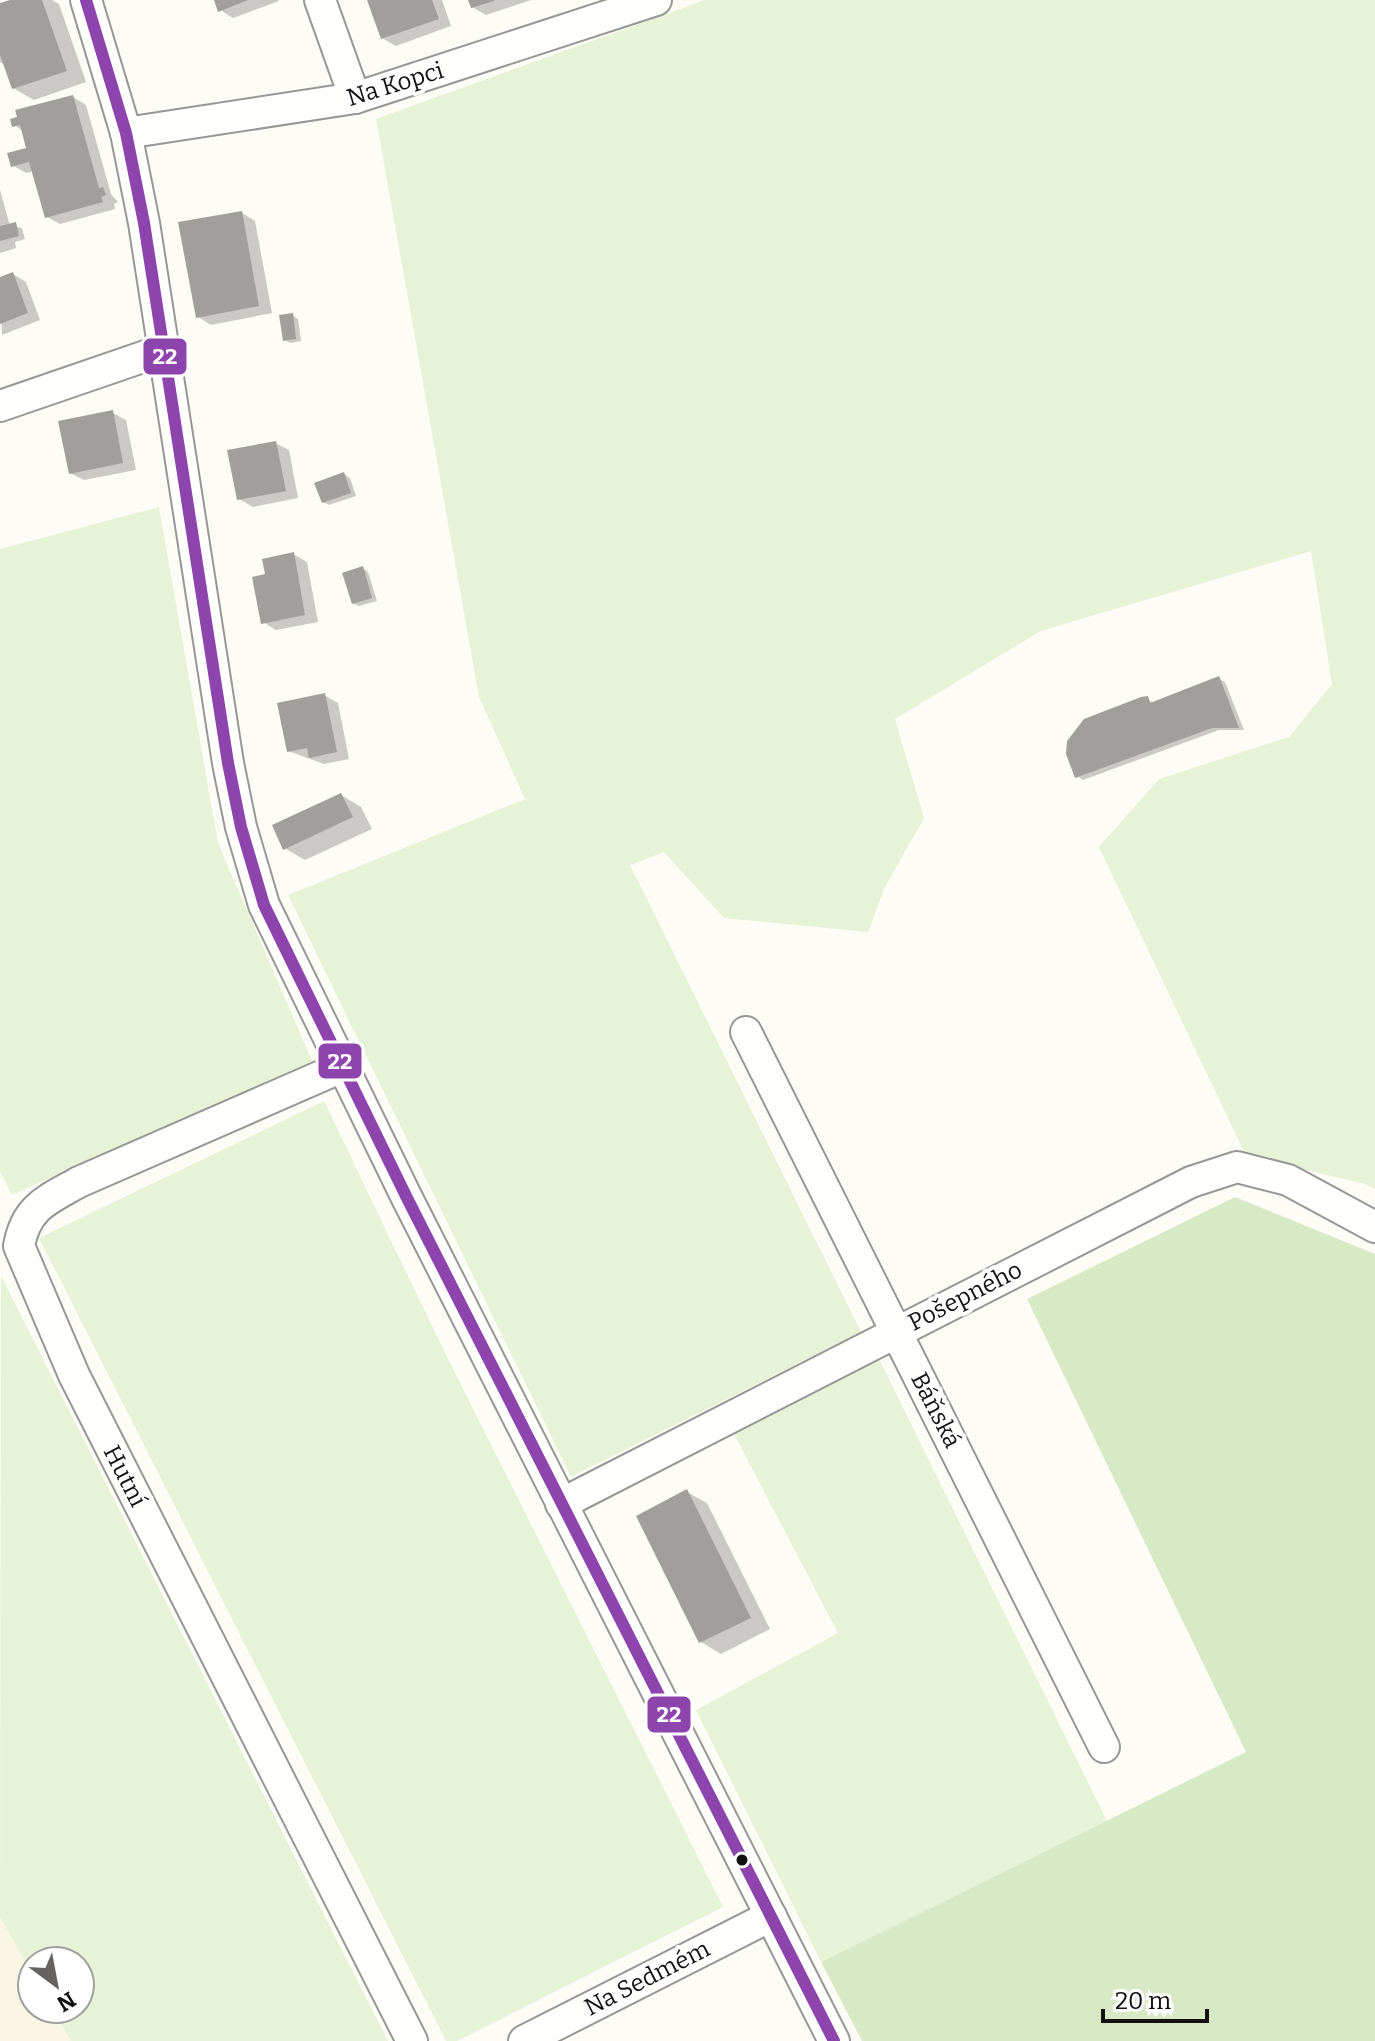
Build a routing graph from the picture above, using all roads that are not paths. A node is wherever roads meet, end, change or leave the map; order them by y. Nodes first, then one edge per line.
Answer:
1 (86, 0) edge
2 (320, 0) edge
3 (656, 0) edge
4 (355, 98) junction
5 (126, 133) junction
6 (163, 350) junction
7 (0, 406) edge
8 (746, 1032) dead end
9 (342, 1067) junction
10 (1375, 1227) edge
11 (897, 1331) junction
12 (561, 1504) junction
13 (1104, 1747) dead end
14 (771, 1916) junction
15 (412, 2041) edge
16 (524, 2041) edge
17 (834, 2041) edge

1 - 5 street
2 - 4 street
3 - 4 street, Na Kopci
4 - 5 street, Na Kopci
5 - 6 street
6 - 7 street
6 - 9 street
8 - 11 street, Báňská
9 - 12 street
9 - 15 street, Hutní
10 - 11 street, Pošepného
11 - 12 street, Pošepného
11 - 13 street, Báňská
12 - 14 street
14 - 16 street, Na Sedmém
14 - 17 street

